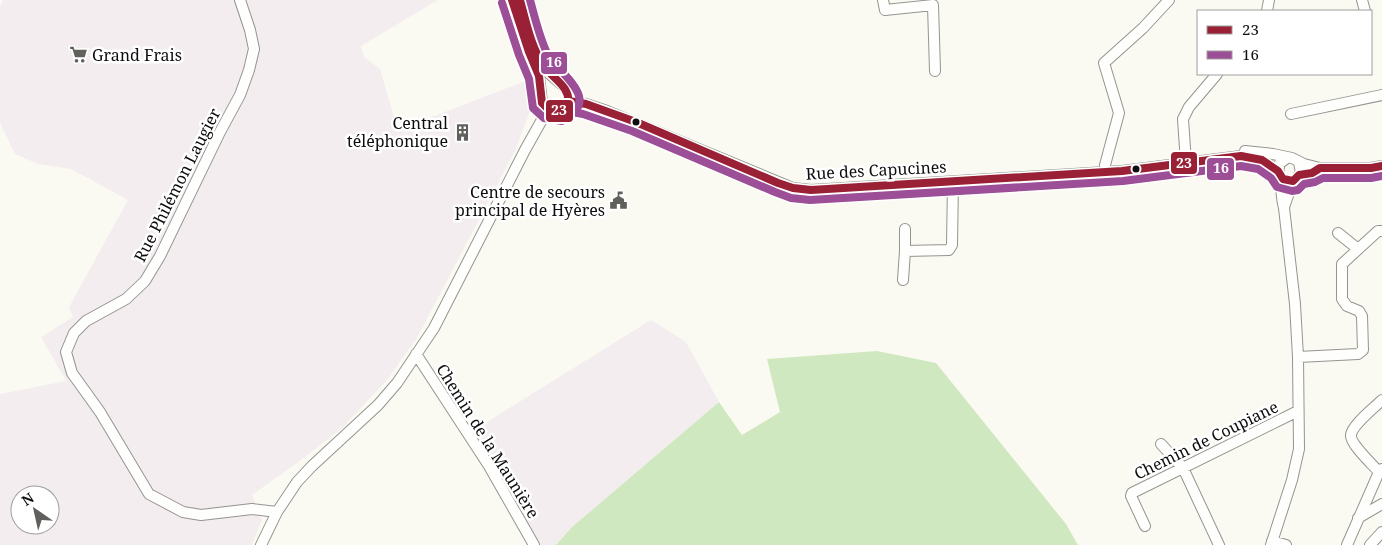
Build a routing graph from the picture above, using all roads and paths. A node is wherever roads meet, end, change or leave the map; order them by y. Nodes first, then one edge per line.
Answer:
1 (240, 0) edge
2 (512, 0) edge
3 (520, 0) edge
4 (883, 0) edge
5 (1169, 0) edge
6 (935, 70) dead end
7 (1216, 75) edge
8 (561, 85) junction
9 (542, 94) junction
10 (1382, 96) edge
11 (569, 101) junction
12 (548, 109) junction
13 (1291, 114) dead end
14 (1287, 158) junction
15 (1200, 160) junction
16 (1186, 163) junction
17 (1299, 163) junction
18 (1382, 166) edge
19 (1320, 168) junction
20 (1106, 172) junction
21 (1279, 174) junction
22 (1298, 177) junction
23 (952, 182) junction
24 (1284, 208) junction
25 (905, 229) dead end
26 (1382, 231) edge
27 (1338, 232) dead end
28 (1358, 249) junction
29 (905, 251) junction
30 (903, 280) dead end
31 (416, 354) junction
32 (1298, 357) junction
33 (1382, 400) edge
34 (1298, 410) junction
35 (1161, 444) dead end
36 (1183, 468) junction
37 (1381, 471) edge
38 (1382, 504) edge
39 (276, 512) junction
40 (1358, 518) junction
41 (1145, 526) dead end
42 (1382, 532) edge
43 (1272, 543) edge
44 (262, 545) edge
45 (534, 545) edge
46 (1219, 545) edge
47 (1286, 545) edge
48 (1347, 545) edge
49 (1370, 545) edge

1 - 39 street, Rue Philémon Laugier
2 - 9 street
3 - 8 street
4 - 6 street
5 - 20 street
7 - 16 street
8 - 9 street
8 - 11 street
9 - 12 street
10 - 13 street
11 - 12 street
11 - 23 street, Rue des Capucines
12 - 31 street
14 - 15 street, Rue des Capucines
14 - 17 street
14 - 21 street
15 - 16 street, Rue des Capucines
15 - 21 street, Rue des Capucines
16 - 20 street, Rue des Capucines
17 - 19 street
17 - 22 street
18 - 19 street
19 - 22 street
20 - 23 street, Rue des Capucines
21 - 22 street
21 - 24 street
22 - 24 street
23 - 29 street
24 - 32 street
25 - 29 street
26 - 28 street
27 - 28 street
28 - 32 street
29 - 30 street
31 - 39 street
31 - 45 street, Chemin de la Maunière
32 - 34 street
33 - 37 street
34 - 36 street, Chemin de Coupiane
34 - 43 street
35 - 36 street
36 - 41 street, Chemin de Coupiane
36 - 46 street
37 - 40 street
38 - 40 street
39 - 44 street
40 - 48 street
42 - 49 street
43 - 47 street

